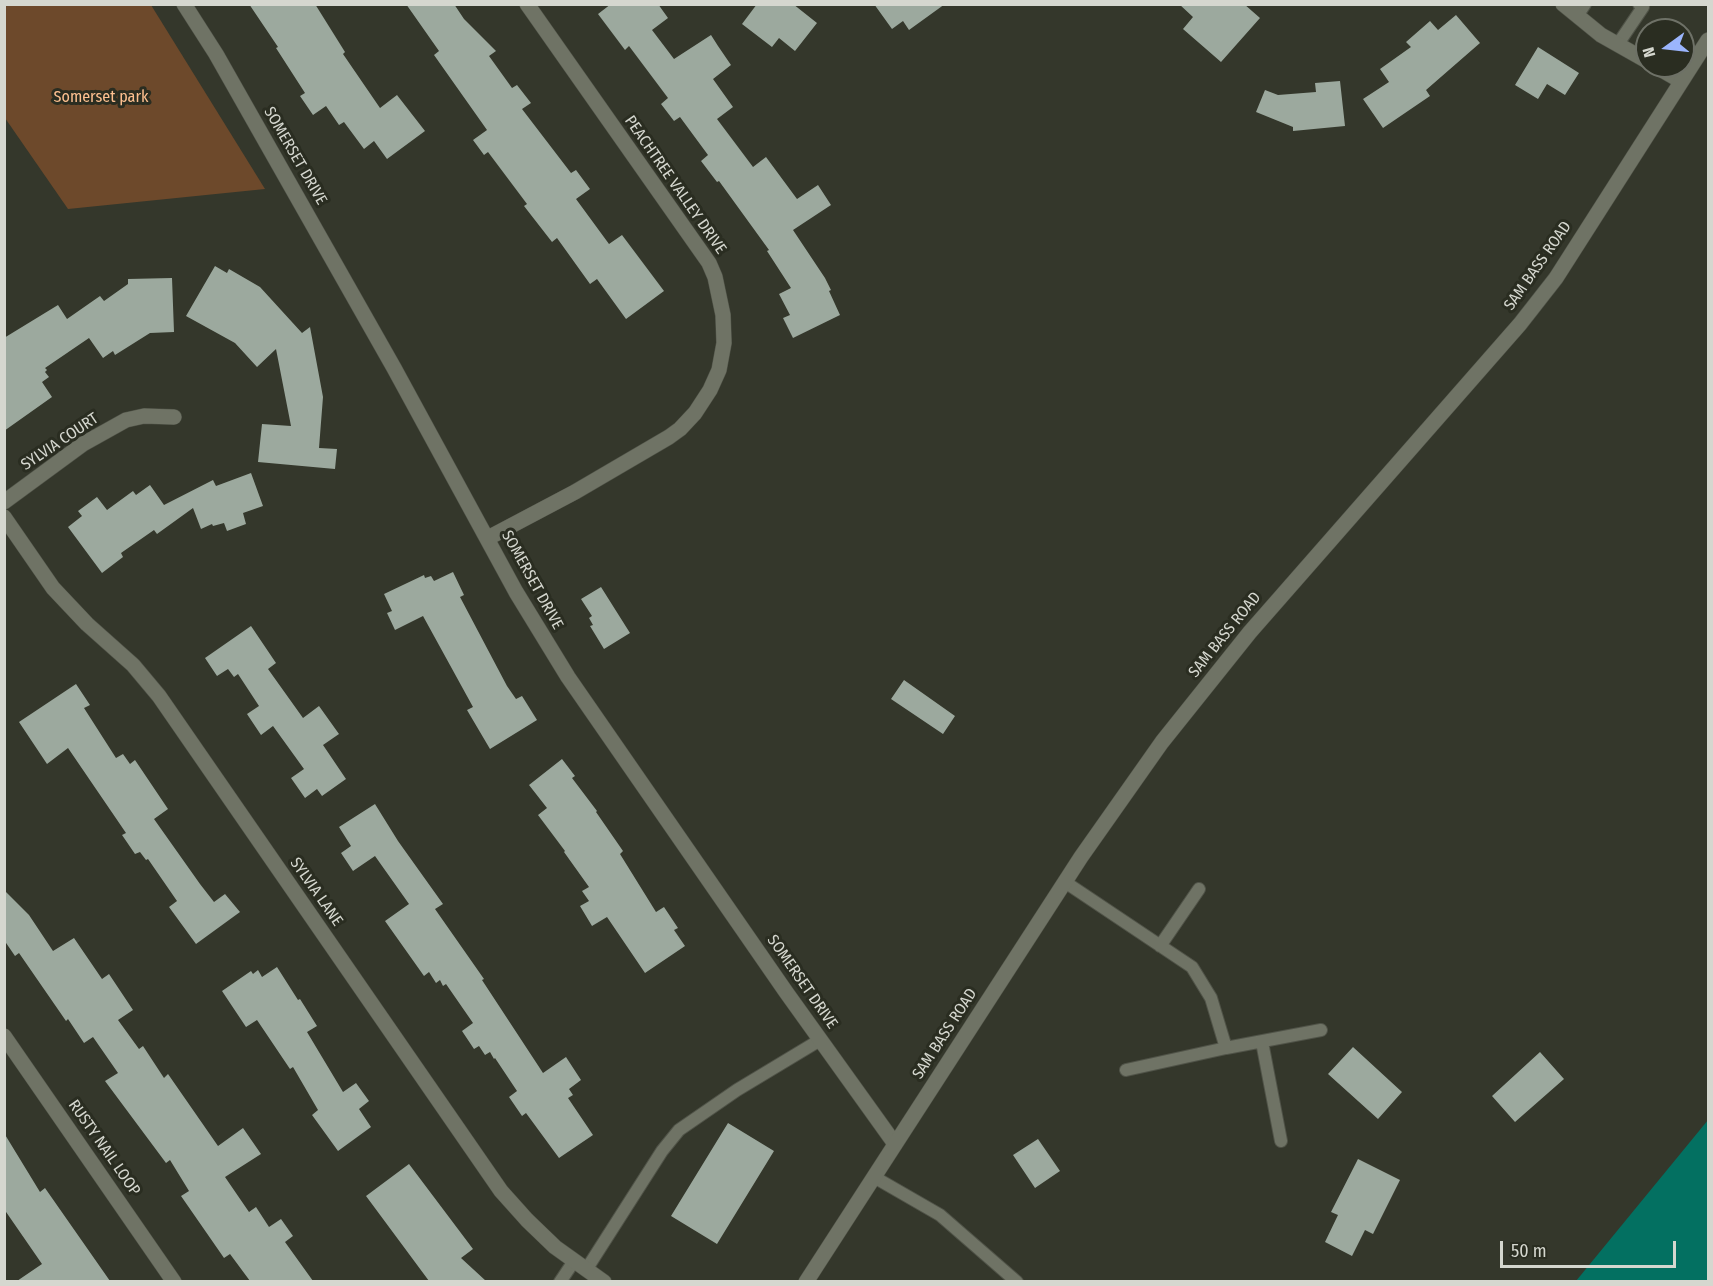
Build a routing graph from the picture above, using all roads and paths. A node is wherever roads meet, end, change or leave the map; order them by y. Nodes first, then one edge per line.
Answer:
1 (184, 4) edge
2 (527, 4) edge
3 (1563, 4) edge
4 (1639, 4) edge
5 (1581, 10) edge
6 (1708, 40) edge
7 (1618, 44) junction
8 (1635, 55) edge
9 (1676, 78) edge
10 (1681, 81) junction
11 (174, 417) dead end
12 (4, 502) edge
13 (4, 517) edge
14 (488, 538) junction
15 (1065, 882) junction
16 (1199, 889) dead end
17 (1160, 946) junction
18 (1321, 1030) dead end
19 (4, 1036) edge
20 (820, 1040) junction
21 (1262, 1042) junction
22 (1226, 1048) junction
23 (1126, 1070) dead end
24 (1281, 1142) dead end
25 (895, 1144) junction
26 (874, 1177) junction
27 (580, 1266) junction
28 (174, 1281) edge
29 (560, 1281) edge
30 (604, 1281) edge
31 (806, 1281) edge
32 (1017, 1281) edge

1 - 14 street, SOMERSET DRIVE
2 - 14 street, PEACHTREE VALLEY DRIVE
3 - 5 street
4 - 7 lane
5 - 7 street
6 - 10 street, SAM BASS ROAD
7 - 8 street
9 - 10 street
10 - 15 street, SAM BASS ROAD
11 - 12 street, SYLVIA COURT
13 - 27 street, SYLVIA LANE
14 - 20 street, SOMERSET DRIVE
15 - 17 lane
15 - 25 street, SAM BASS ROAD
16 - 17 lane
17 - 22 lane
18 - 21 lane
19 - 28 street, RUSTY NAIL LOOP
20 - 25 street, SOMERSET DRIVE
20 - 27 lane
21 - 22 lane
21 - 24 lane
22 - 23 lane
25 - 26 street, SAM BASS ROAD
26 - 31 street, SAM BASS ROAD
26 - 32 lane
27 - 29 lane
27 - 30 street, SYLVIA LANE

